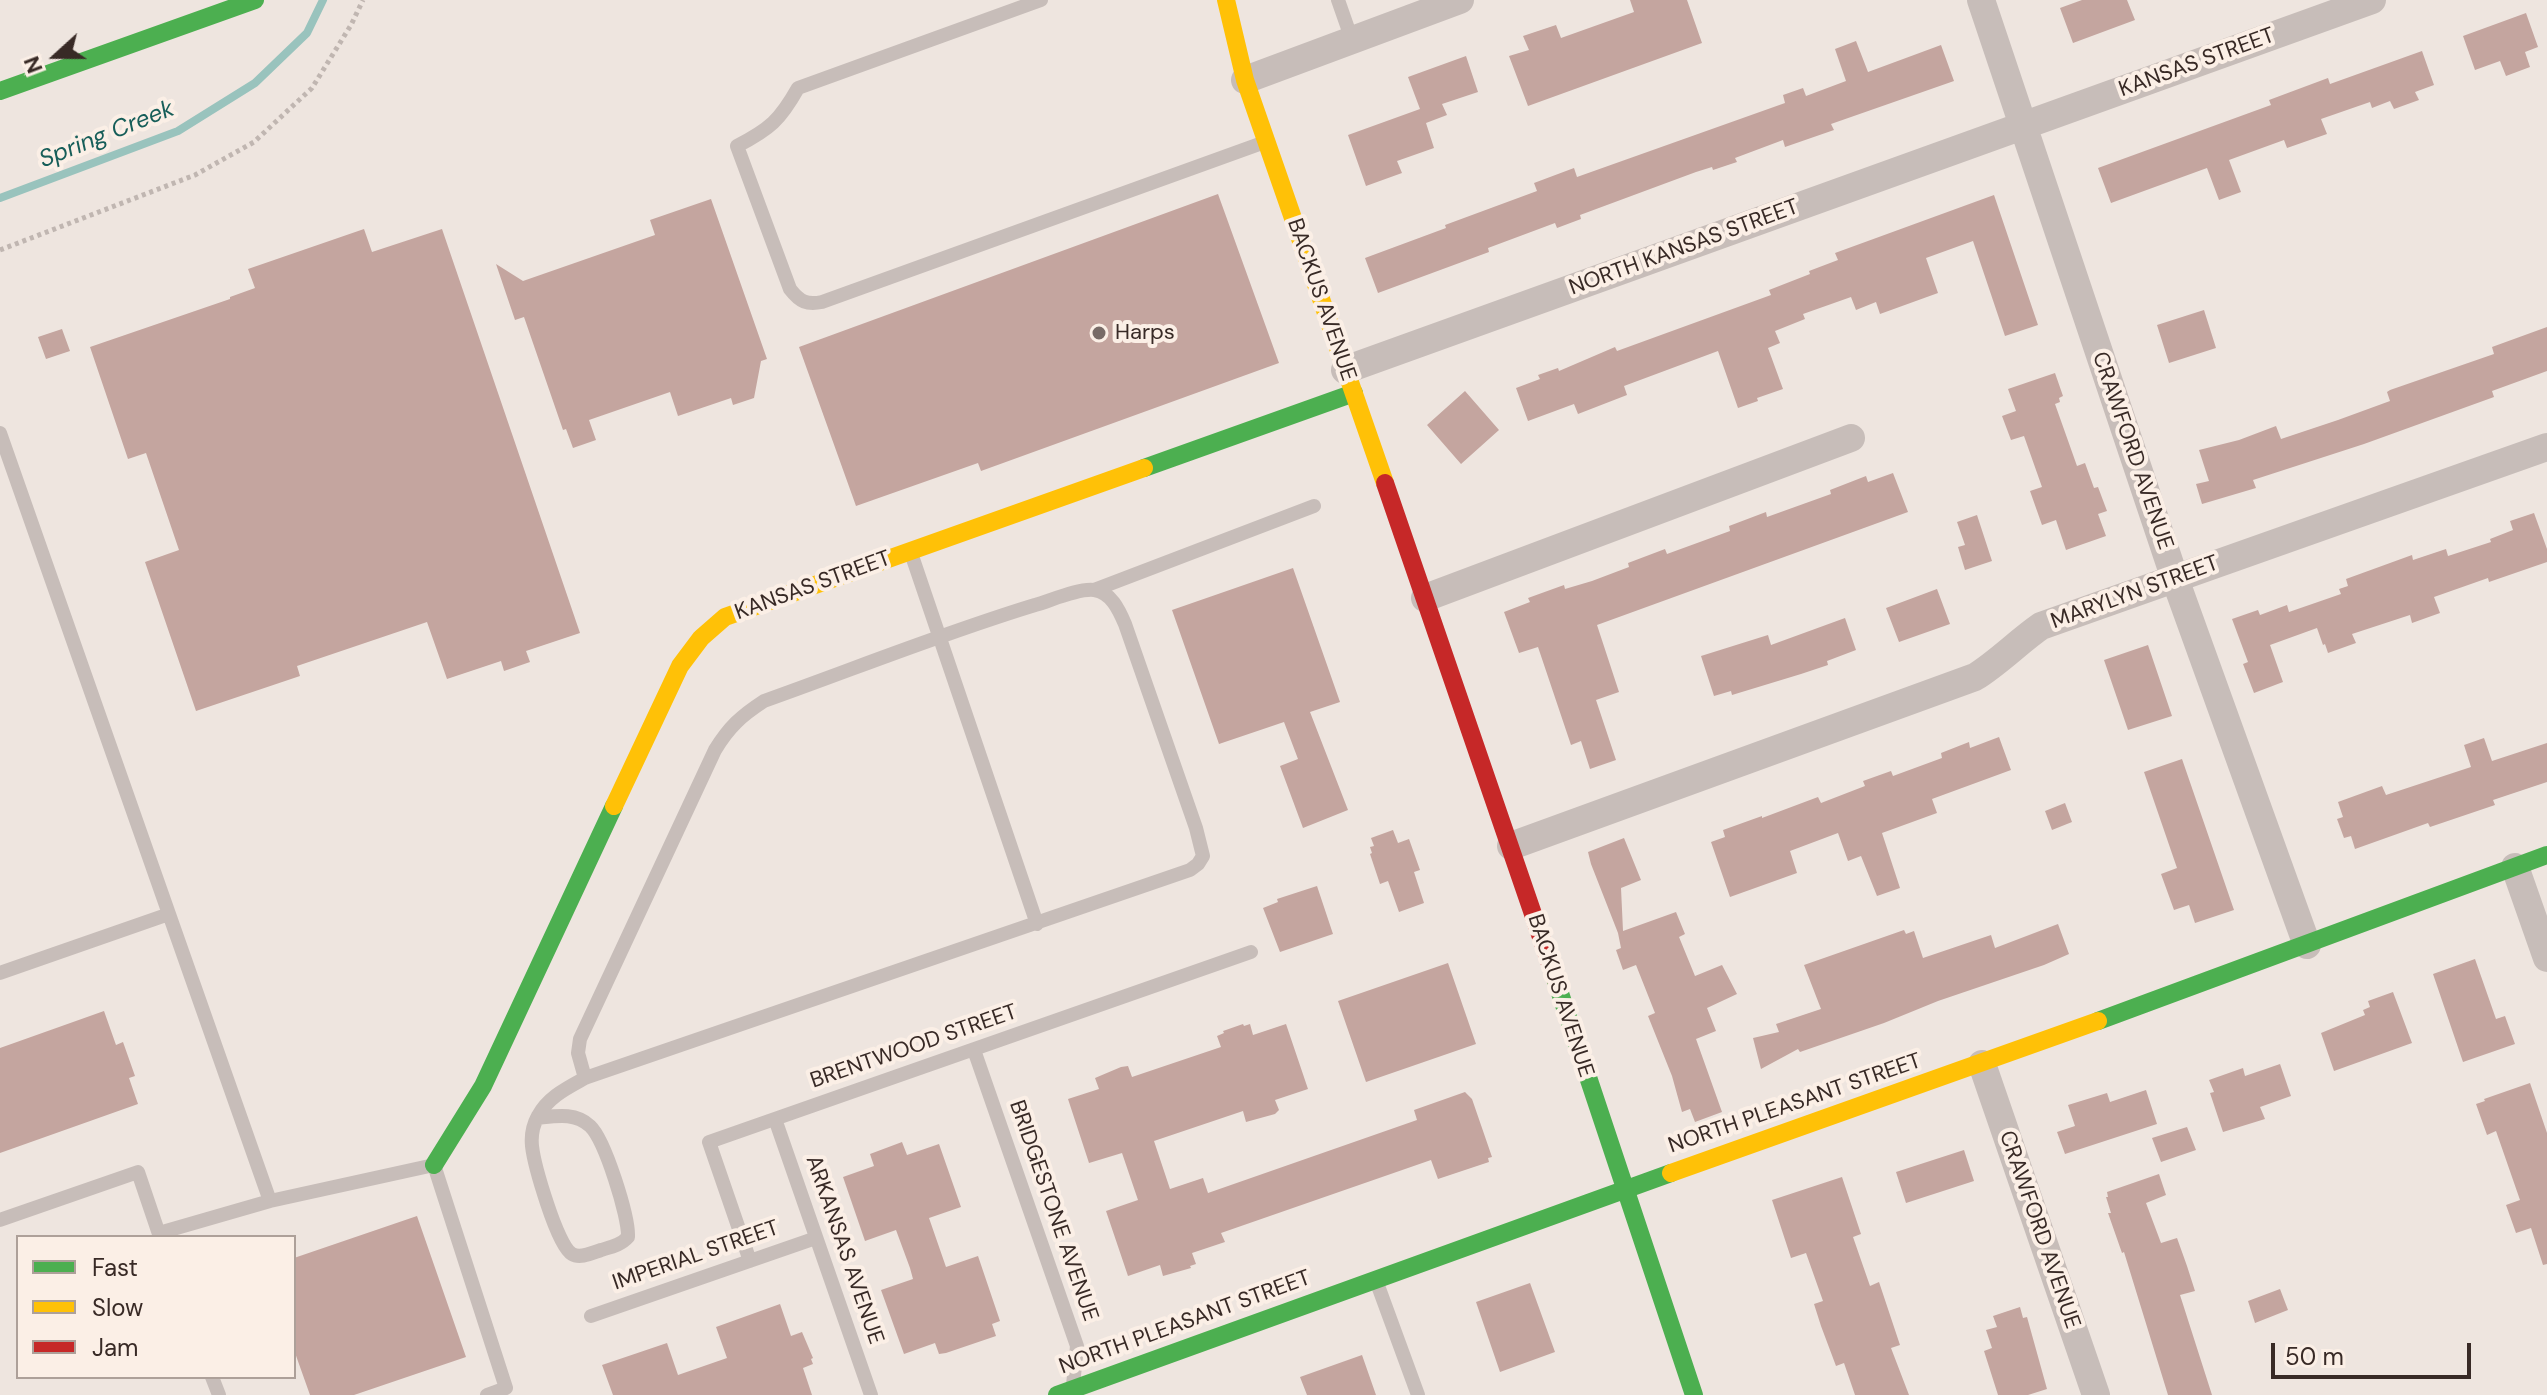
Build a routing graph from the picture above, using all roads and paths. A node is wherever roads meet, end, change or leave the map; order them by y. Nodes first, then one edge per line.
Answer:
1 (255, 0) edge
2 (363, 0) edge
3 (1041, 0) edge
4 (1226, 0) edge
5 (1338, 0) edge
6 (1460, 0) edge
7 (1981, 0) edge
8 (2372, 0) edge
9 (1352, 40) junction
10 (1245, 80) junction
11 (0, 91) edge
12 (2022, 125) junction
13 (1266, 142) junction
14 (0, 250) edge
15 (1349, 382) junction
16 (0, 433) edge
17 (1851, 438) dead end
18 (2547, 447) edge
19 (1314, 506) dead end
20 (910, 551) junction
21 (2175, 579) junction
22 (1094, 590) junction
23 (1425, 598) junction
24 (940, 638) junction
25 (1511, 846) junction
26 (2547, 855) edge
27 (2515, 867) junction
28 (169, 914) junction
29 (1037, 924) junction
30 (2307, 945) junction
31 (1251, 952) dead end
32 (2547, 958) edge
33 (0, 973) edge
34 (974, 1050) junction
35 (1982, 1064) junction
36 (585, 1078) junction
37 (537, 1118) junction
38 (775, 1119) junction
39 (434, 1165) junction
40 (1624, 1189) junction
41 (270, 1201) junction
42 (0, 1220) edge
43 (160, 1235) edge
44 (816, 1238) junction
45 (750, 1261) junction
46 (1376, 1280) junction
47 (591, 1316) dead end
48 (1068, 1393) edge
49 (487, 1395) edge
50 (871, 1395) edge
51 (1418, 1395) edge
52 (1694, 1395) edge
53 (2096, 1395) edge

1 - 11 street
2 - 14 path
3 - 13 lane
4 - 10 street, BACKUS AVENUE
5 - 9 lane
6 - 9 street
7 - 12 street, CRAWFORD AVENUE
8 - 12 street, KANSAS STREET
9 - 10 street
10 - 13 street, BACKUS AVENUE
12 - 15 street, NORTH KANSAS STREET
12 - 21 street, CRAWFORD AVENUE
13 - 15 street, BACKUS AVENUE
15 - 20 street, KANSAS STREET
15 - 23 street, BACKUS AVENUE
16 - 28 lane
17 - 23 street
18 - 21 street, MARYLYN STREET
19 - 22 lane
20 - 24 lane
20 - 39 street, KANSAS STREET
21 - 25 street, MARYLYN STREET
21 - 30 street, CRAWFORD AVENUE
22 - 24 lane
22 - 29 lane
23 - 25 street, BACKUS AVENUE
24 - 29 lane
24 - 36 lane
25 - 40 street, BACKUS AVENUE
26 - 27 street, NORTH PLEASANT STREET
27 - 30 street, NORTH PLEASANT STREET
27 - 32 street
28 - 33 lane
28 - 41 lane
29 - 36 lane
30 - 35 street, NORTH PLEASANT STREET
31 - 34 lane, BRENTWOOD STREET
34 - 38 lane, BRENTWOOD STREET
34 - 48 lane, BRIDGESTONE AVENUE
35 - 40 street, NORTH PLEASANT STREET
35 - 53 street, CRAWFORD AVENUE
36 - 37 lane
37 - 37 lane
38 - 44 lane, ARKANSAS AVENUE
38 - 45 lane, BRENTWOOD STREET
39 - 41 lane
39 - 49 lane
40 - 46 street, NORTH PLEASANT STREET
40 - 52 street, BACKUS AVENUE
41 - 43 lane
42 - 43 lane
44 - 45 lane, IMPERIAL STREET
44 - 50 lane, ARKANSAS AVENUE
45 - 47 lane, IMPERIAL STREET
46 - 48 street, NORTH PLEASANT STREET
46 - 51 lane

